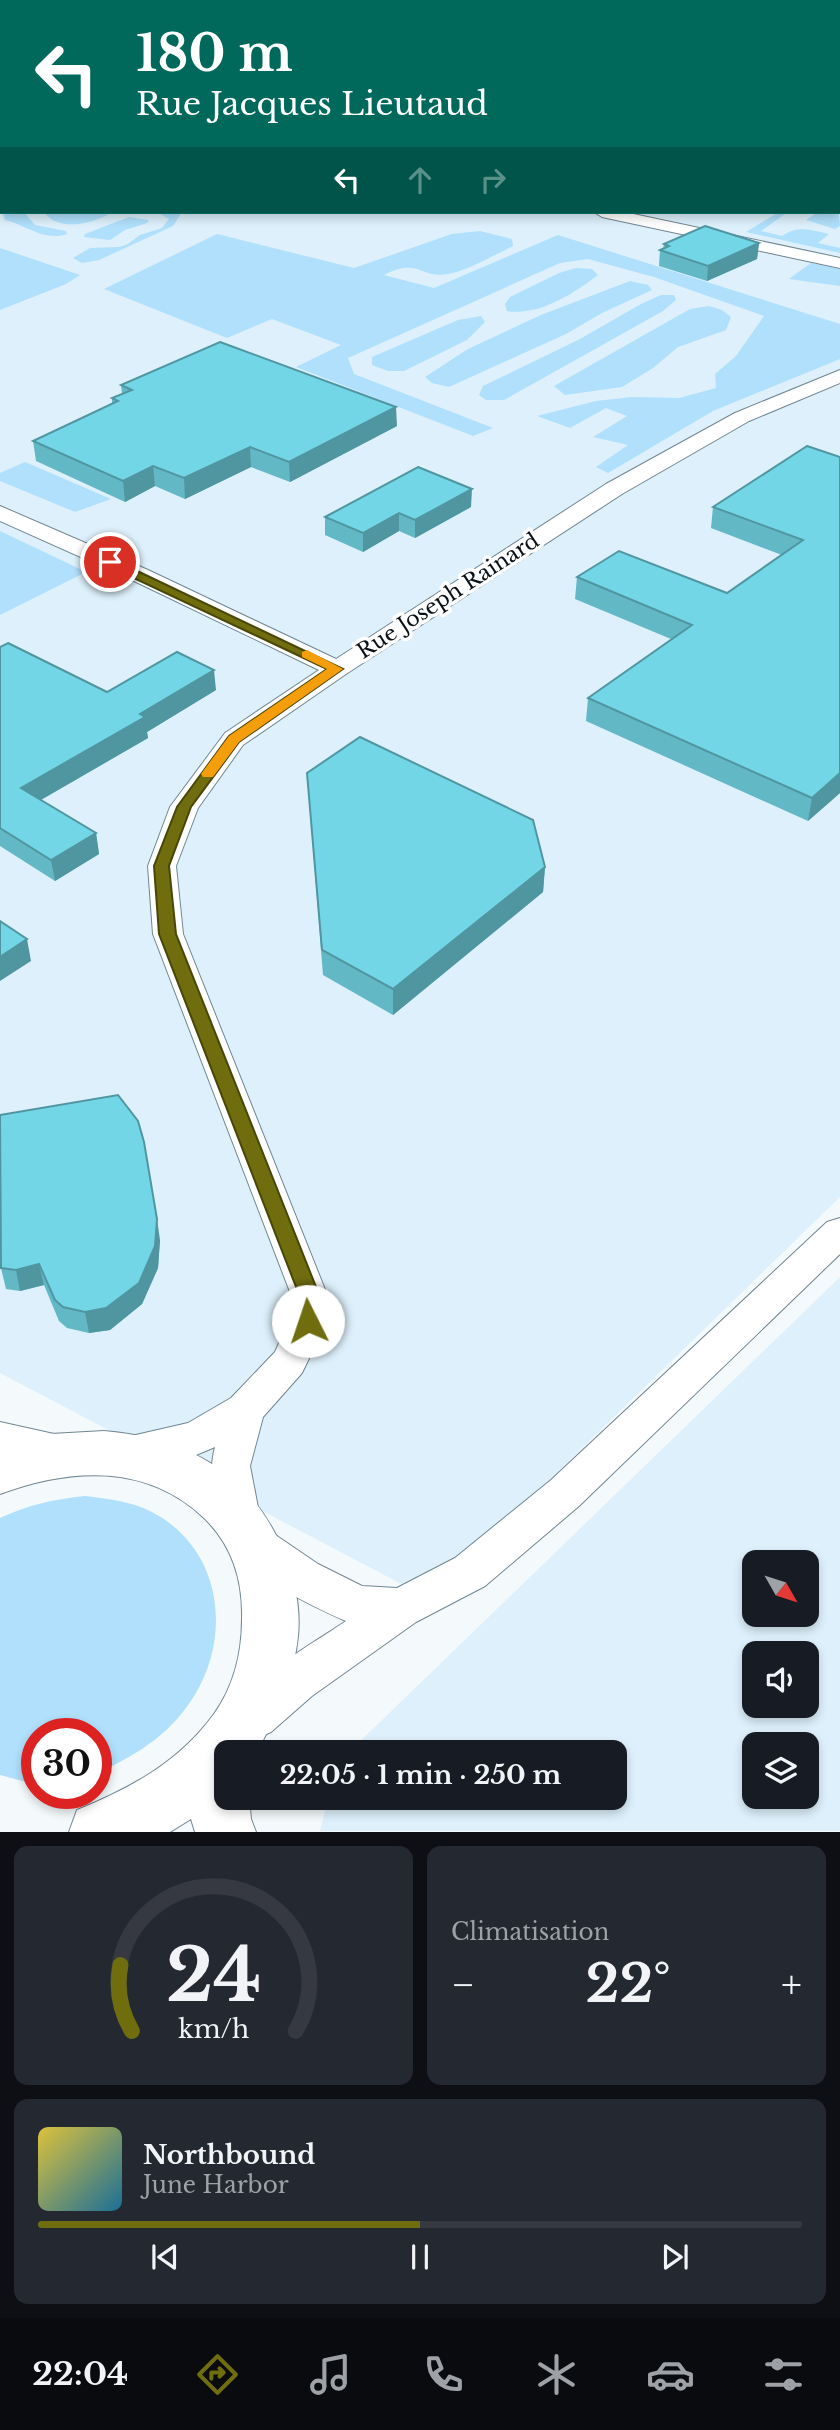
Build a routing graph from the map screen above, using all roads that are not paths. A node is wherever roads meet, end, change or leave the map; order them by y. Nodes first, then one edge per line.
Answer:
1 (611, 214) edge
2 (840, 263) edge
3 (840, 376) edge
4 (0, 513) edge
5 (337, 669) junction
6 (840, 1232) edge
7 (245, 1410) junction
8 (0, 1439) edge
9 (97, 1453) junction
10 (0, 1471) edge
11 (247, 1532) junction
12 (401, 1608) junction
13 (228, 1740) edge
14 (233, 1740) edge
15 (214, 1757) edge
16 (221, 1810) edge
17 (129, 1828) edge
18 (226, 1832) edge

1 - 2 street
3 - 5 street, Rue Joseph Rainard
4 - 5 street
5 - 7 street, Rue Joseph Rainard
6 - 12 street
7 - 9 street
7 - 11 street
8 - 9 street
9 - 10 street
9 - 11 street
11 - 12 street
11 - 13 street
12 - 14 street
15 - 17 street
16 - 18 street

